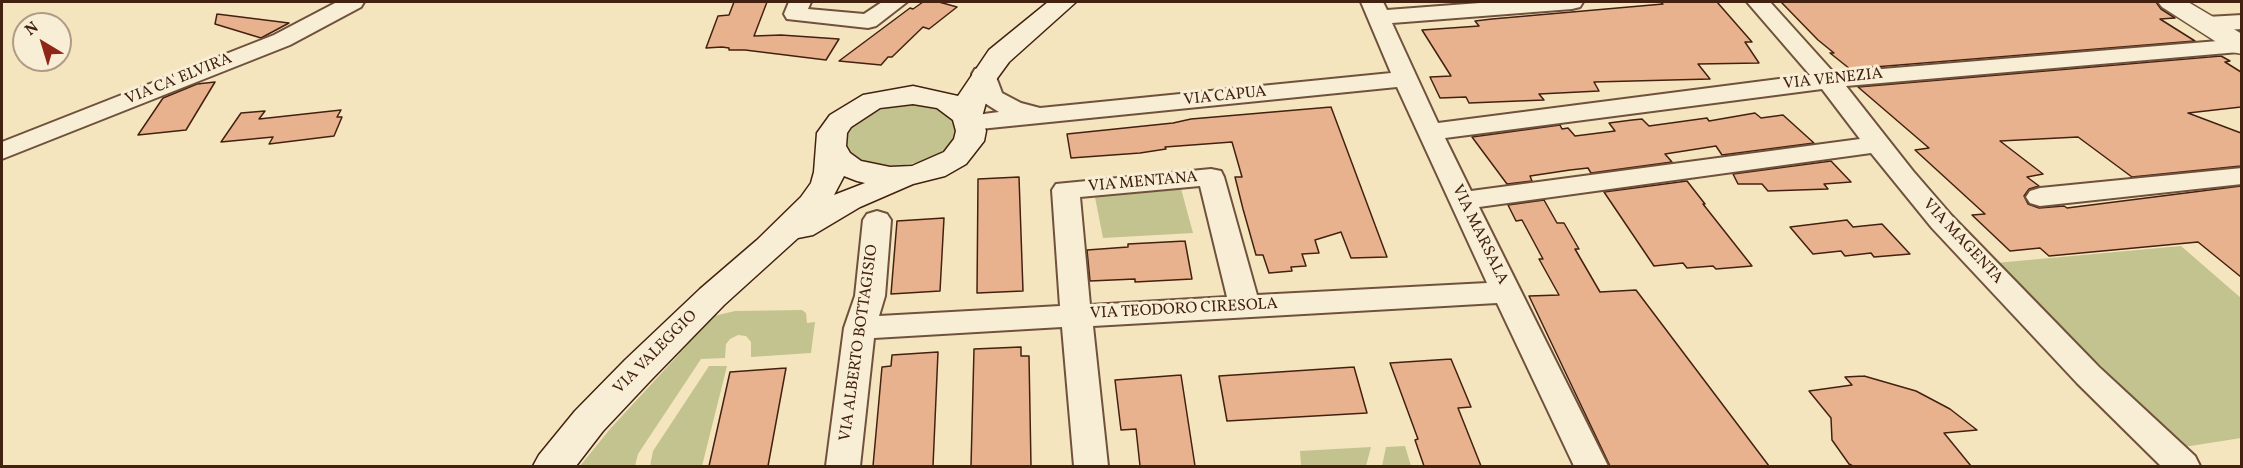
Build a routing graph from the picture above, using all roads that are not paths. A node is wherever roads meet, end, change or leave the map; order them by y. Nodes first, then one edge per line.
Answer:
1 (353, 2) edge
2 (800, 2) edge
3 (896, 2) edge
4 (1064, 2) edge
5 (1572, 2) edge
6 (1758, 2) edge
7 (2171, 2) edge
8 (1376, 9) edge
9 (2241, 38) edge
10 (992, 65) junction
11 (1405, 80) junction
12 (1827, 80) junction
13 (895, 96) junction
14 (1046, 116) junction
15 (968, 119) junction
16 (1429, 132) junction
17 (1878, 144) junction
18 (831, 146) junction
19 (2, 151) edge
20 (963, 151) junction
21 (934, 169) junction
22 (2241, 176) edge
23 (2040, 197) dead end
24 (1462, 201) junction
25 (877, 220) dead end
26 (769, 248) junction
27 (1507, 292) junction
28 (1245, 308) junction
29 (1076, 316) junction
30 (860, 328) junction
31 (553, 466) edge
32 (843, 466) edge
33 (1091, 466) edge
34 (1592, 466) edge
35 (2183, 466) edge

1 - 19 street, VIA CA' ELVIRA
2 - 3 street
4 - 10 main road
5 - 8 street
6 - 12 street, VIA MAGENTA
7 - 9 main road
8 - 11 street, VIA MARSALA
9 - 12 street, VIA VENEZIA
10 - 13 main road
10 - 14 street, VIA CAPUA
10 - 15 main road
11 - 14 street, VIA CAPUA
11 - 16 street, VIA MARSALA
12 - 16 street, VIA VENEZIA
12 - 17 street, VIA MAGENTA
13 - 15 main road
13 - 18 main road
14 - 15 street, VIA CAPUA
14 - 20 street, VIA CAPUA
15 - 20 main road
16 - 24 street, VIA MARSALA
17 - 24 street
17 - 35 street, VIA MAGENTA
18 - 21 main road
18 - 26 main road, VIA VALEGGIO
20 - 21 main road
21 - 26 main road, VIA VALEGGIO
22 - 23 street
24 - 27 street, VIA MARSALA
25 - 30 street, VIA ALBERTO BOTTAGISIO
26 - 31 main road, VIA VALEGGIO
27 - 28 street, VIA TEODORO CIRESOLA
27 - 34 street, VIA MARSALA
28 - 29 street, VIA TEODORO CIRESOLA
28 - 29 street, VIA MENTANA
29 - 30 street, VIA TEODORO CIRESOLA
29 - 33 street
30 - 32 street, VIA ALBERTO BOTTAGISIO

